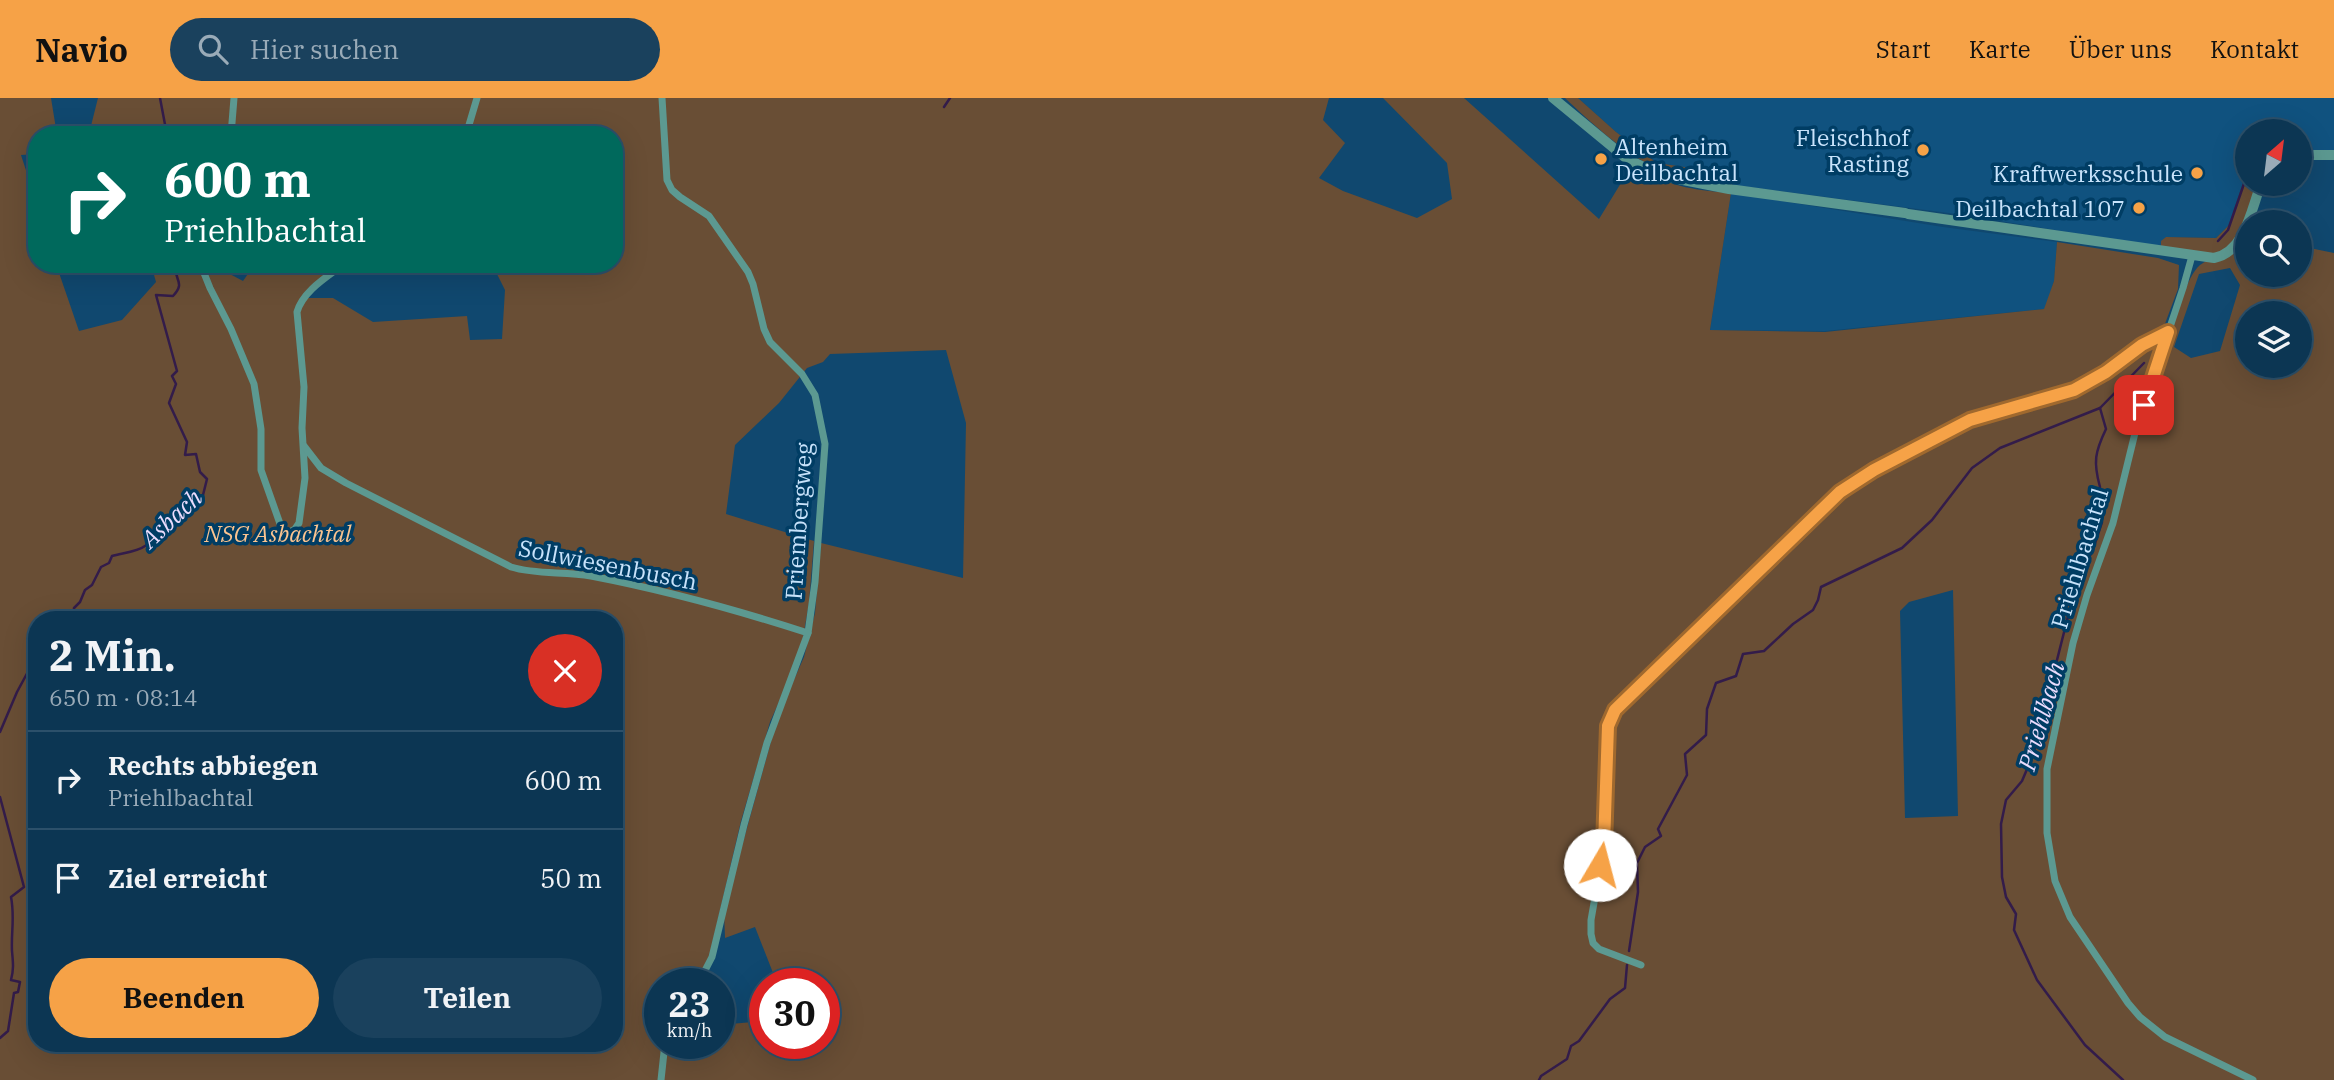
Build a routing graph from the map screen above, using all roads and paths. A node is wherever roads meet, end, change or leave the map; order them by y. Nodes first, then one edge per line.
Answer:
1 (234, 98) edge
2 (477, 98) edge
3 (662, 98) edge
4 (1553, 98) edge
5 (232, 126) edge
6 (469, 126) edge
7 (2312, 155) edge
8 (2334, 155) edge
9 (2256, 196) edge
10 (2192, 256) junction
11 (205, 273) edge
12 (333, 273) edge
13 (2168, 332) junction
14 (303, 446) junction
15 (808, 633) junction
16 (1641, 965) dead end
17 (706, 968) edge
18 (663, 1059) edge
19 (661, 1080) edge
20 (2253, 1080) edge

1 - 5 street
2 - 6 street
3 - 15 street, Priembergweg
4 - 10 street
7 - 8 street
9 - 10 street
10 - 13 street, Priehlbachtal
11 - 14 street
12 - 14 street
13 - 16 street
13 - 20 street, Priehlbachtal
14 - 15 street, Sollwiesenbusch
15 - 17 street, Priembergweg
18 - 19 street

